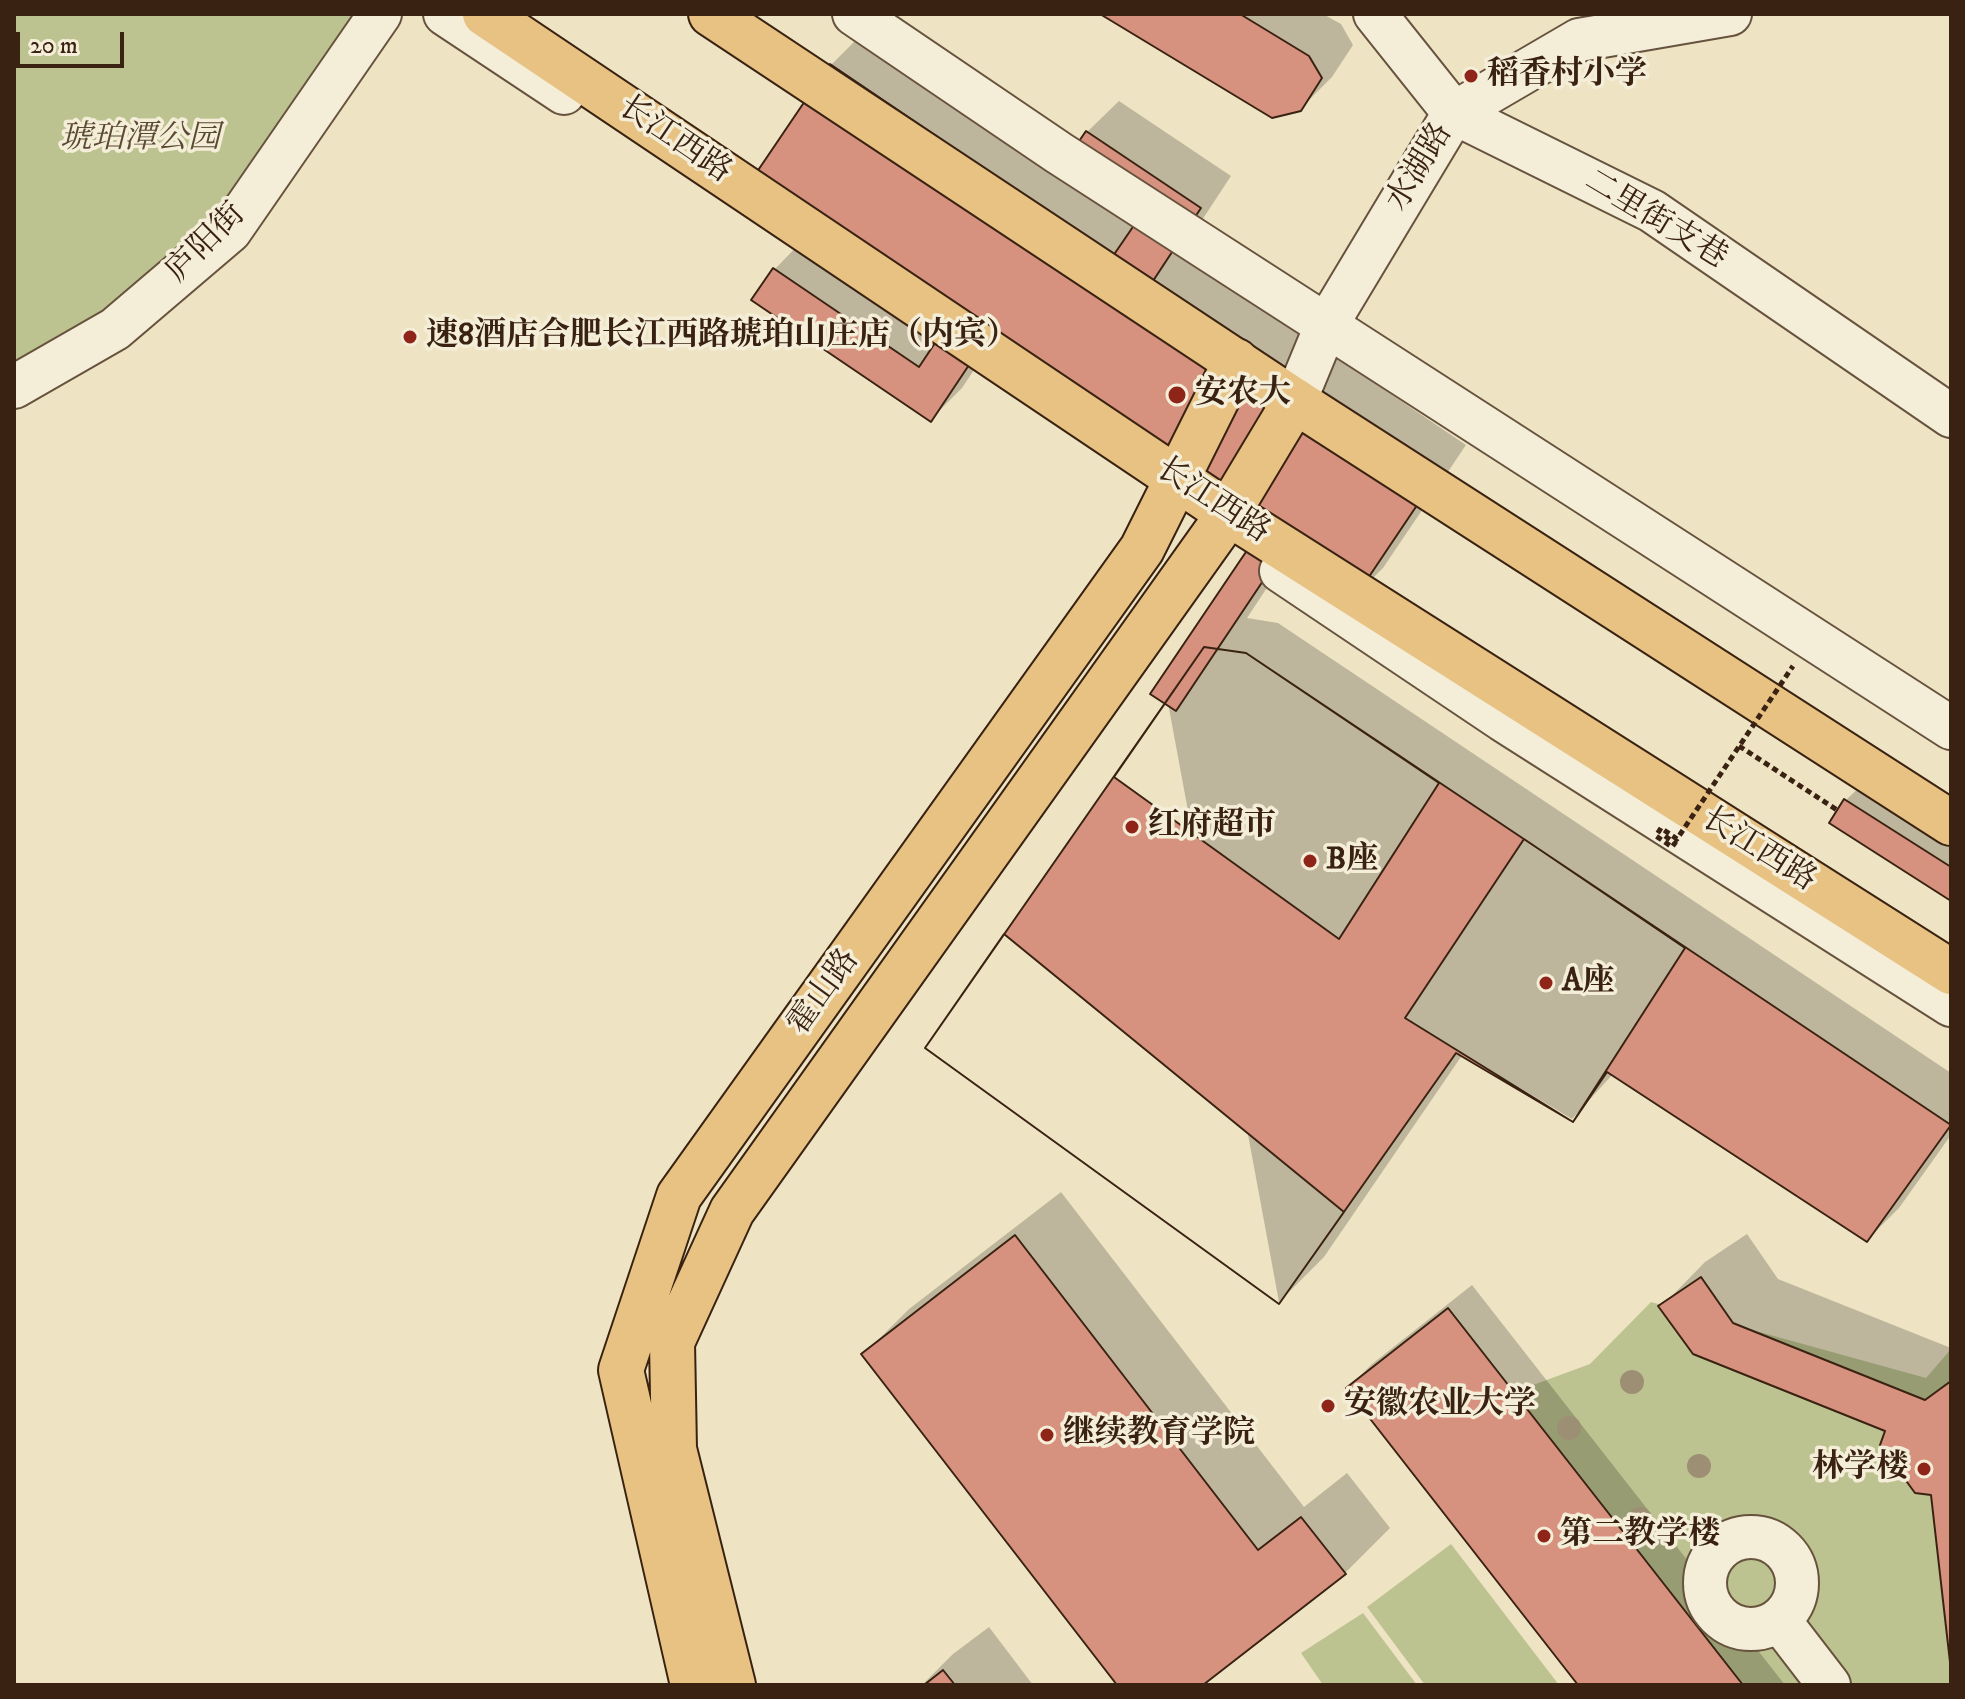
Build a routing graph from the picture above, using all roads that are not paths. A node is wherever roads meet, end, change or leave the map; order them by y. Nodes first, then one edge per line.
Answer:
1 (380, 14) edge
2 (445, 14) edge
3 (485, 14) edge
4 (711, 14) edge
5 (854, 14) edge
6 (1375, 14) edge
7 (1730, 14) edge
8 (1454, 113) junction
9 (1326, 326) junction
10 (1236, 361) junction
11 (14, 387) edge
12 (1295, 401) junction
13 (1951, 416) edge
14 (1173, 488) junction
15 (1223, 521) junction
16 (1951, 728) edge
17 (1951, 823) edge
18 (1951, 972) edge
19 (1951, 1005) edge
20 (1779, 1620) dead end
21 (693, 1685) edge
22 (733, 1685) edge
23 (1829, 1685) edge

1 - 11 street, 庐阳街
2 - 14 street
3 - 14 main road, 长江西路
4 - 10 main road
5 - 9 street
6 - 8 street, 二里街支巷
7 - 8 street, 水湖路
8 - 9 street, 水湖路
8 - 13 street, 二里街支巷
9 - 12 street, 水湖路
9 - 16 street
10 - 12 main road
10 - 14 main road, 霍山路
12 - 15 main road, 霍山路
12 - 17 main road
14 - 15 main road, 长江西路
14 - 21 main road, 霍山路
15 - 18 main road, 长江西路
15 - 19 street
15 - 22 main road, 霍山路
20 - 23 street

